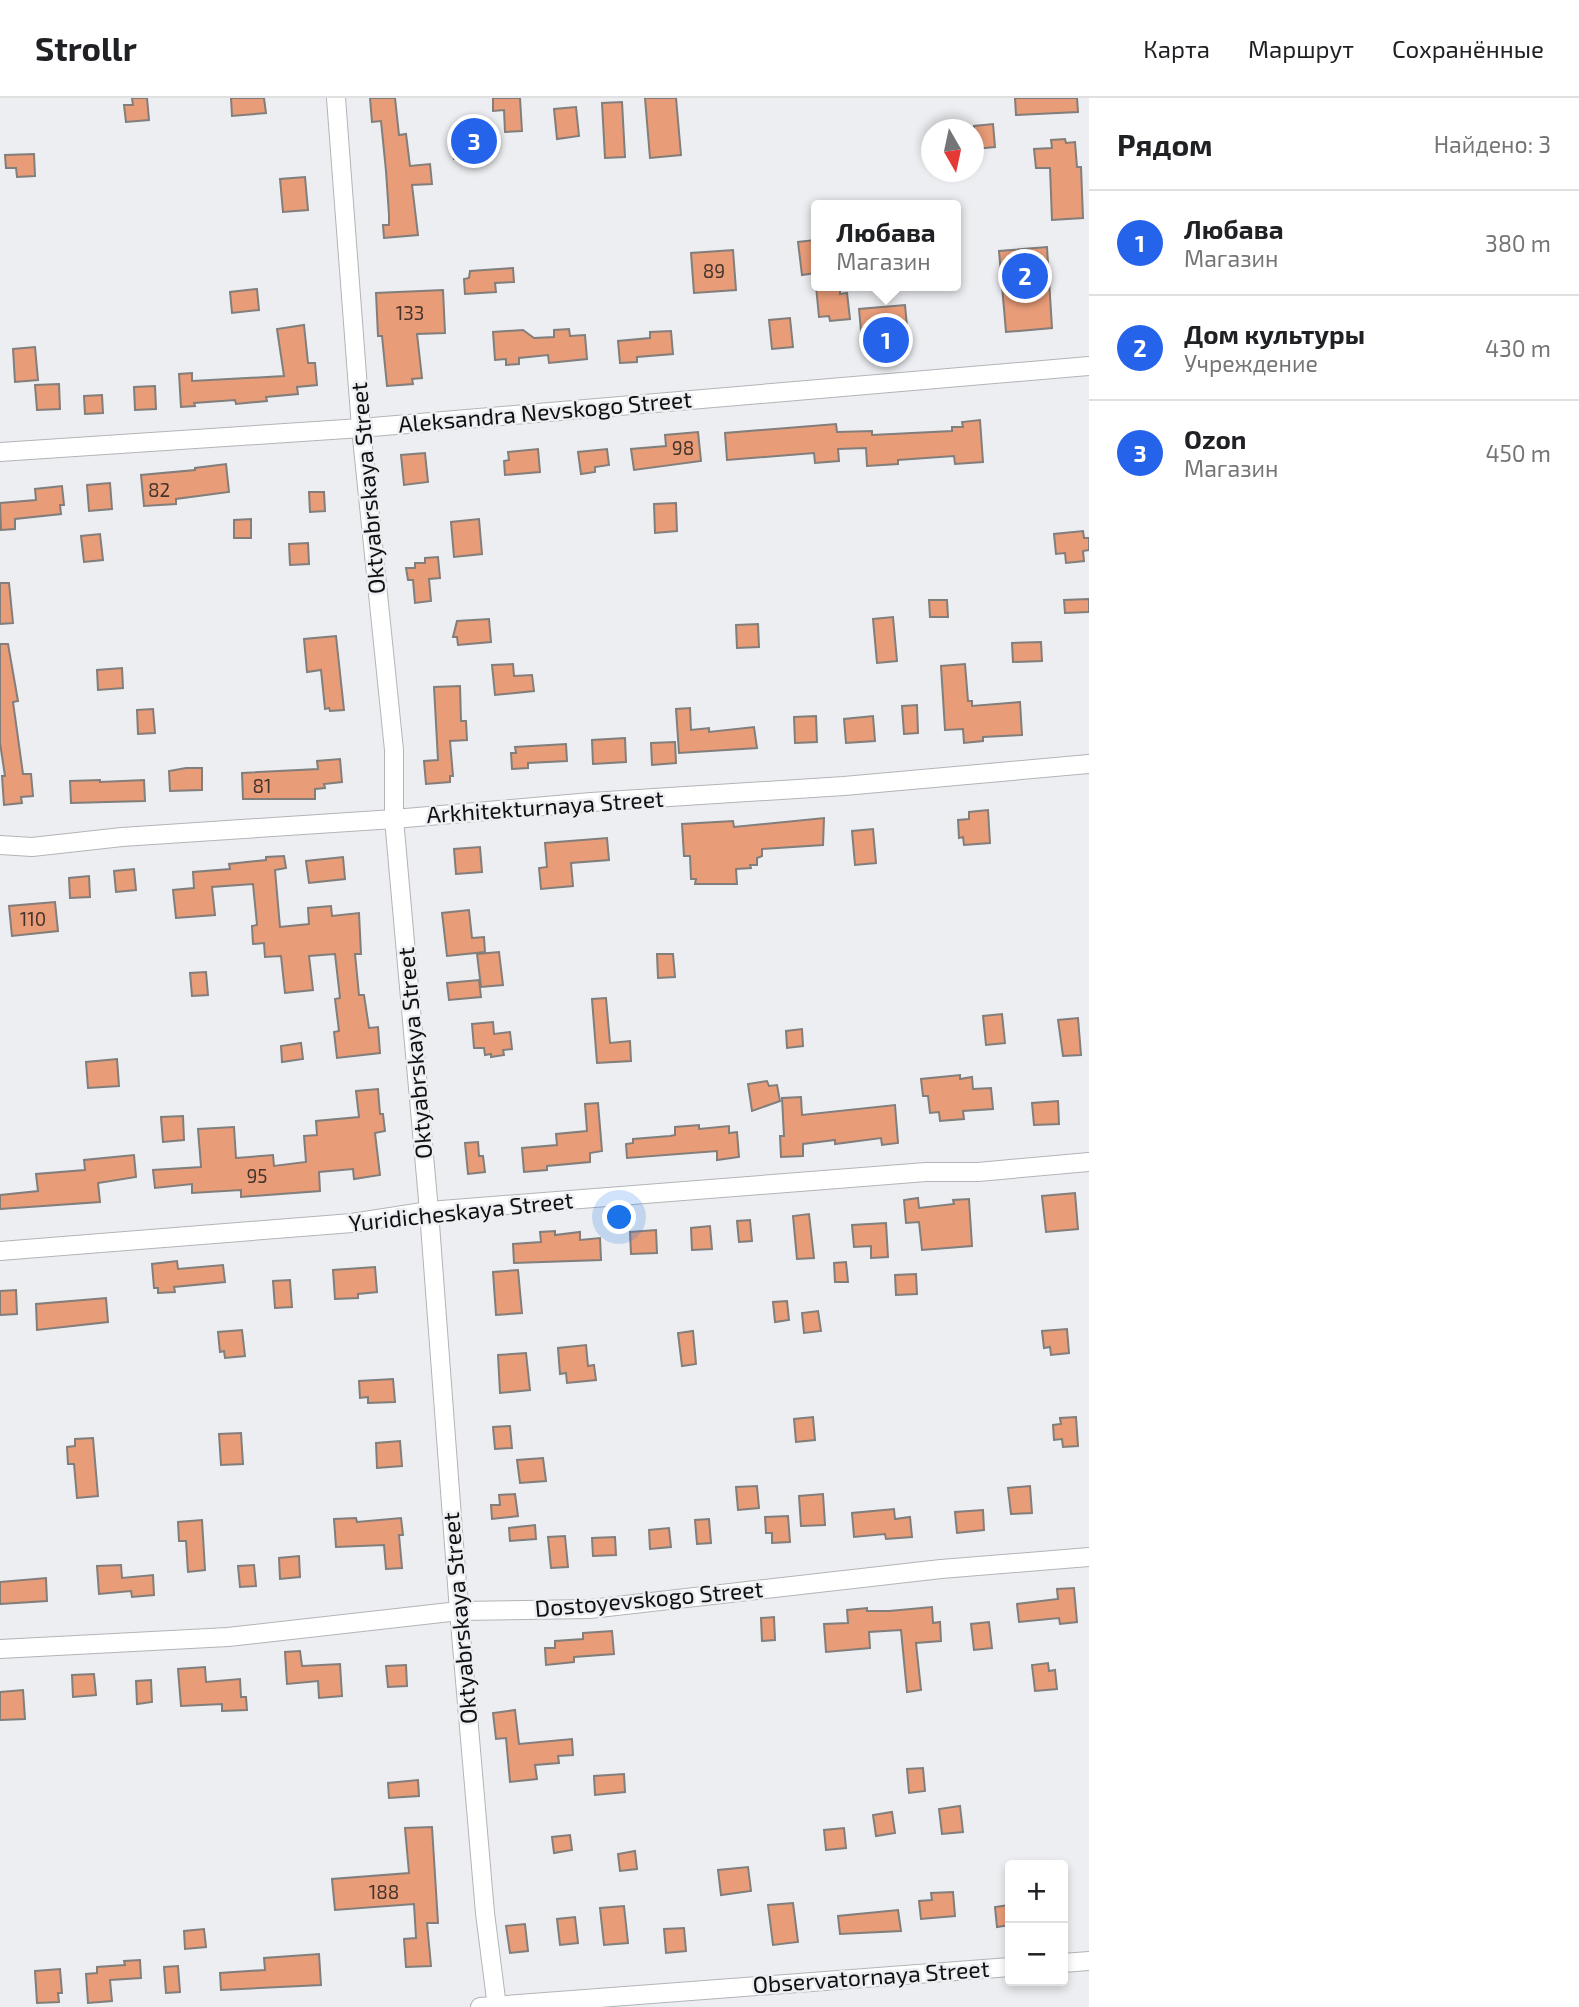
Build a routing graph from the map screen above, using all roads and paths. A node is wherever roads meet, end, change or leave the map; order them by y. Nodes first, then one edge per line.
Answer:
1 (336, 98) edge
2 (1089, 366) edge
3 (361, 428) junction
4 (0, 452) edge
5 (1089, 764) edge
6 (394, 820) junction
7 (0, 845) edge
8 (1089, 1162) edge
9 (429, 1211) junction
10 (0, 1251) edge
11 (1089, 1557) edge
12 (459, 1611) junction
13 (0, 1649) edge
14 (1089, 1961) edge
15 (1068, 1963) edge
16 (1005, 1967) edge
17 (491, 2006) edge

1 - 3 street, Oktyabrskaya Street
2 - 3 street, Aleksandra Nevskogo Street
3 - 4 street, Aleksandra Nevskogo Street
3 - 6 street, Oktyabrskaya Street
5 - 6 street, Arkhitekturnaya Street
6 - 7 street, Arkhitekturnaya Street
6 - 9 street, Oktyabrskaya Street
8 - 9 street, Yuridicheskaya Street
9 - 10 street, Yuridicheskaya Street
9 - 12 street, Oktyabrskaya Street
11 - 12 street, Dostoyevskogo Street
12 - 13 street, Dostoyevskogo Street
12 - 17 street, Oktyabrskaya Street
14 - 15 street
16 - 17 street, Observatornaya Street

